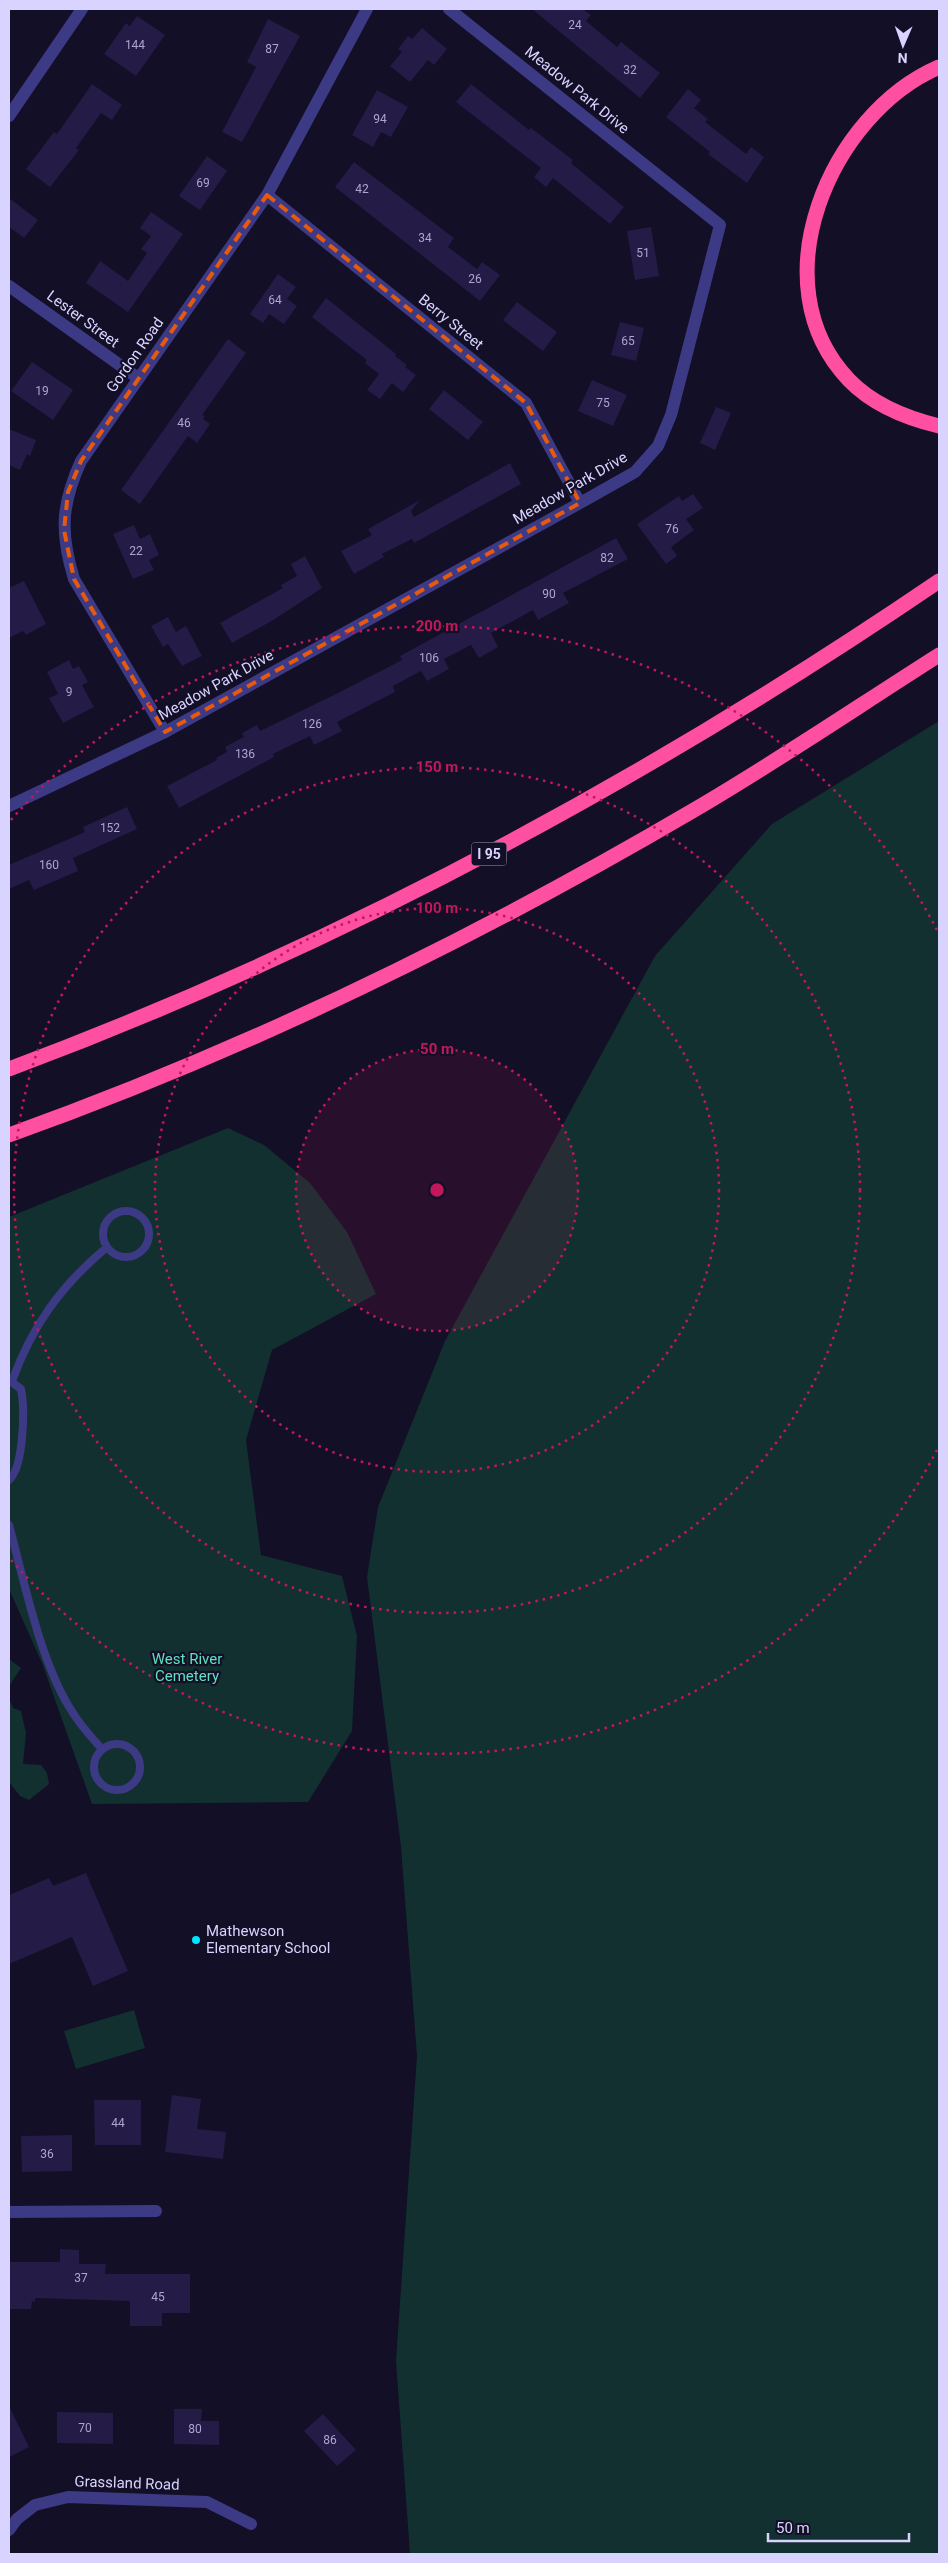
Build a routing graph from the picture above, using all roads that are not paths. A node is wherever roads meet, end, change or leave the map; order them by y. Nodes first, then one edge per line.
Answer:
1 (82, 9) edge
2 (367, 9) edge
3 (449, 9) edge
4 (939, 67) edge
5 (9, 116) edge
6 (267, 195) junction
7 (9, 286) edge
8 (138, 378) junction
9 (939, 426) edge
10 (580, 503) junction
11 (939, 581) edge
12 (939, 655) edge
13 (164, 732) junction
14 (9, 806) edge
15 (9, 1069) edge
16 (9, 1135) edge
17 (107, 1247) junction
18 (11, 1380) edge
19 (9, 1480) edge
20 (9, 1524) edge
21 (102, 1749) junction
22 (9, 2212) edge
23 (156, 2212) dead end
24 (251, 2524) dead end
25 (9, 2530) edge

1 - 5 street
2 - 6 street, Gordon Road
3 - 10 street, Meadow Park Drive
4 - 9 highway
6 - 8 street, Gordon Road
6 - 10 street, Berry Street
7 - 8 street, Lester Street
8 - 13 street, Gordon Road
10 - 13 street, Meadow Park Drive
11 - 15 highway, I 95
12 - 16 highway
13 - 14 street, Meadow Park Drive
17 - 17 lane
17 - 18 lane
18 - 19 lane
20 - 21 lane
21 - 21 lane
22 - 23 street
24 - 25 street, Grassland Road

